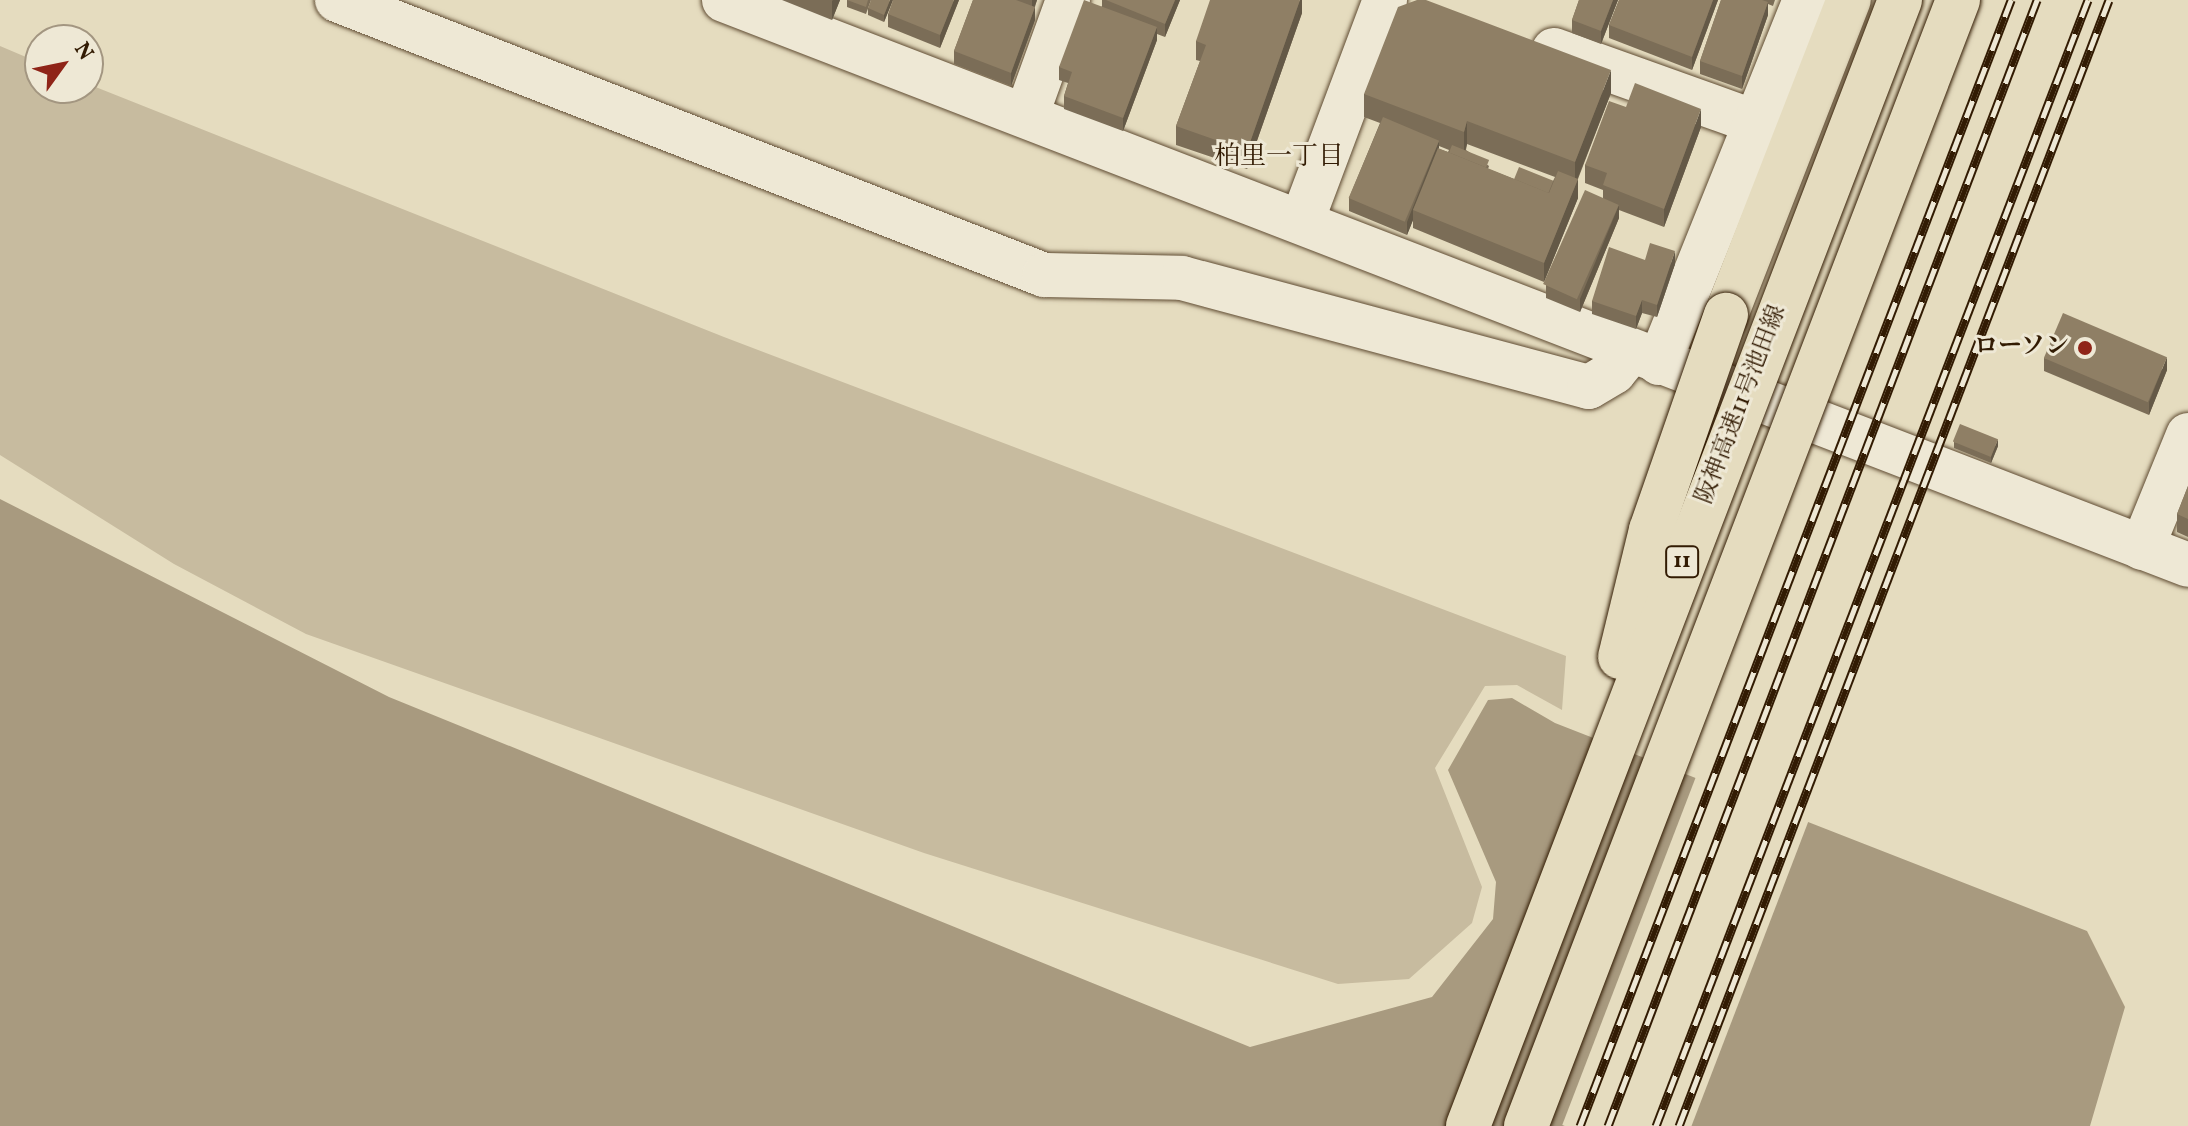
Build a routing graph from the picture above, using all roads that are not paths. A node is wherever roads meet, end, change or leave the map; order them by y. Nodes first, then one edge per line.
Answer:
1 (337, 0) edge
2 (724, 0) edge
3 (1068, 0) edge
4 (1385, 0) edge
5 (1805, 0) edge
6 (1849, 0) edge
7 (1900, 0) edge
8 (1958, 0) edge
9 (1517, 37) edge
10 (1027, 114) junction
11 (1755, 122) junction
12 (1302, 221) junction
13 (1644, 358) junction
14 (2188, 435) edge
15 (2142, 548) junction
16 (2188, 565) edge
17 (1579, 831) junction
18 (1468, 1126) edge
19 (1526, 1126) edge

1 - 13 street
2 - 10 street
3 - 10 street
4 - 12 street
5 - 11 street
6 - 17 highway, 11, bridge
7 - 17 highway, 阪神高速11号池田線 / 11, bridge
8 - 19 highway, 11, bridge
9 - 11 street
10 - 12 street
11 - 13 street
12 - 13 street
13 - 15 street
14 - 15 street
15 - 16 street
17 - 18 highway, 阪神高速11号池田線 / 11, bridge

